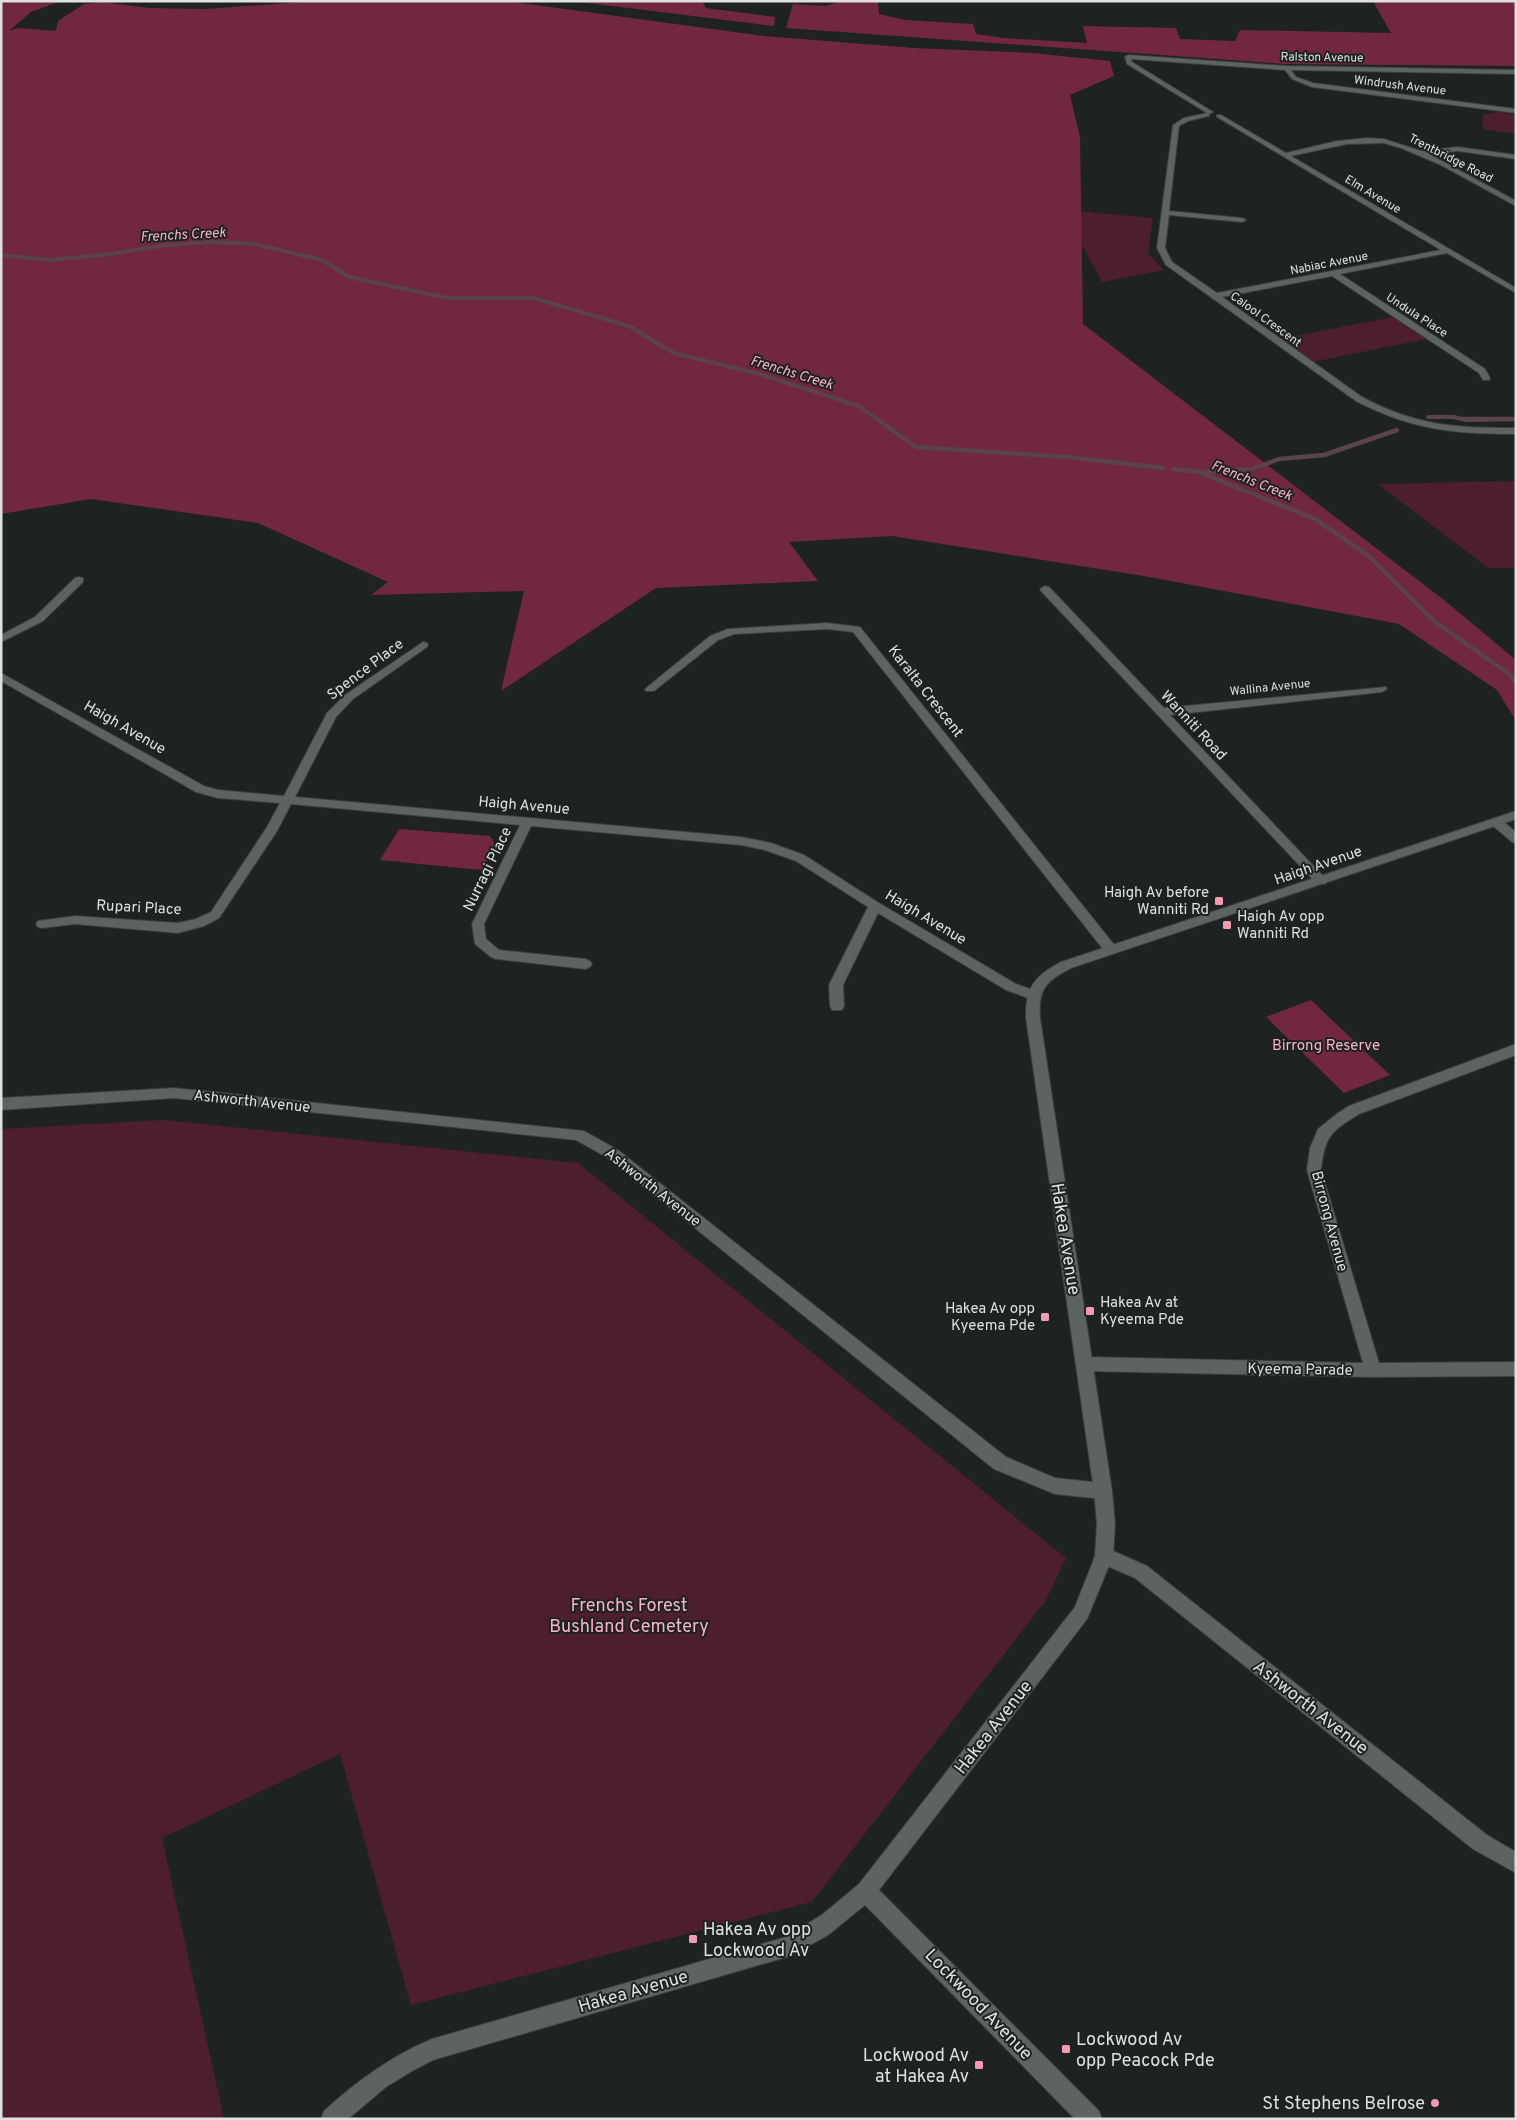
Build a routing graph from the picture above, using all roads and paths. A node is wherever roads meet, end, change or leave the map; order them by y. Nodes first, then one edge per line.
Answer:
1 (1287, 68) junction
2 (1516, 72) edge
3 (1516, 111) edge
4 (1208, 113) junction
5 (1420, 153) junction
6 (1284, 154) junction
7 (1516, 158) edge
8 (1516, 204) edge
9 (1165, 213) junction
10 (1242, 220) dead end
11 (1447, 251) junction
12 (1333, 273) junction
13 (1516, 291) edge
14 (1216, 296) junction
15 (1486, 378) dead end
16 (1516, 431) edge
17 (79, 580) dead end
18 (1045, 589) dead end
19 (1, 639) edge
20 (423, 645) dead end
21 (1, 676) edge
22 (650, 689) dead end
23 (1382, 689) dead end
24 (1162, 712) junction
25 (287, 800) junction
26 (1516, 815) edge
27 (528, 821) junction
28 (1496, 822) junction
29 (1516, 839) edge
30 (1321, 881) junction
31 (875, 906) junction
32 (42, 924) dead end
33 (1111, 950) junction
34 (585, 964) dead end
35 (1047, 974) joint
36 (1034, 995) junction
37 (837, 1006) dead end
38 (1516, 1049) edge
39 (1, 1104) edge
40 (1085, 1364) junction
41 (1516, 1369) edge
42 (1373, 1370) junction
43 (1103, 1491) junction
44 (1104, 1556) junction
45 (1516, 1863) edge
46 (866, 1891) junction
47 (332, 2119) edge
48 (1091, 2119) edge

1 - 2 street, Ralston Avenue
1 - 3 street, Windrush Avenue
1 - 4 street, Ralston Avenue
4 - 6 street, Elm Avenue
4 - 9 street, Calool Crescent
5 - 6 street, Trentbridge Road
5 - 7 street
5 - 8 street, Trentbridge Road
6 - 11 street, Elm Avenue
9 - 10 street
9 - 14 street, Calool Crescent
11 - 12 street, Nabiac Avenue
11 - 13 street, Elm Avenue
12 - 14 street, Nabiac Avenue
12 - 15 street, Undula Place
14 - 16 street, Calool Crescent
17 - 19 street
18 - 24 street, Wanniti Road
20 - 25 street, Spence Place
21 - 25 street, Haigh Avenue
22 - 33 street, Karalta Crescent
23 - 24 street, Wallina Avenue
24 - 30 street, Wanniti Road
25 - 27 street, Haigh Avenue
25 - 32 street, Rupari Place
26 - 28 street, Haigh Avenue
27 - 31 street, Haigh Avenue
27 - 34 street, Nurragi Place
28 - 29 street
28 - 30 street, Haigh Avenue
30 - 33 street, Haigh Avenue
31 - 36 street, Haigh Avenue
31 - 37 street
33 - 35 street, Haigh Avenue
35 - 36 street, Hakea Avenue
36 - 40 street, Hakea Avenue
38 - 42 street, Birrong Avenue
39 - 43 street, Ashworth Avenue
40 - 42 street, Kyeema Parade
40 - 43 street, Hakea Avenue
41 - 42 street, Kyeema Parade
43 - 44 street, Hakea Avenue
44 - 45 street, Ashworth Avenue
44 - 46 street, Hakea Avenue
46 - 47 street, Hakea Avenue
46 - 48 street, Lockwood Avenue

